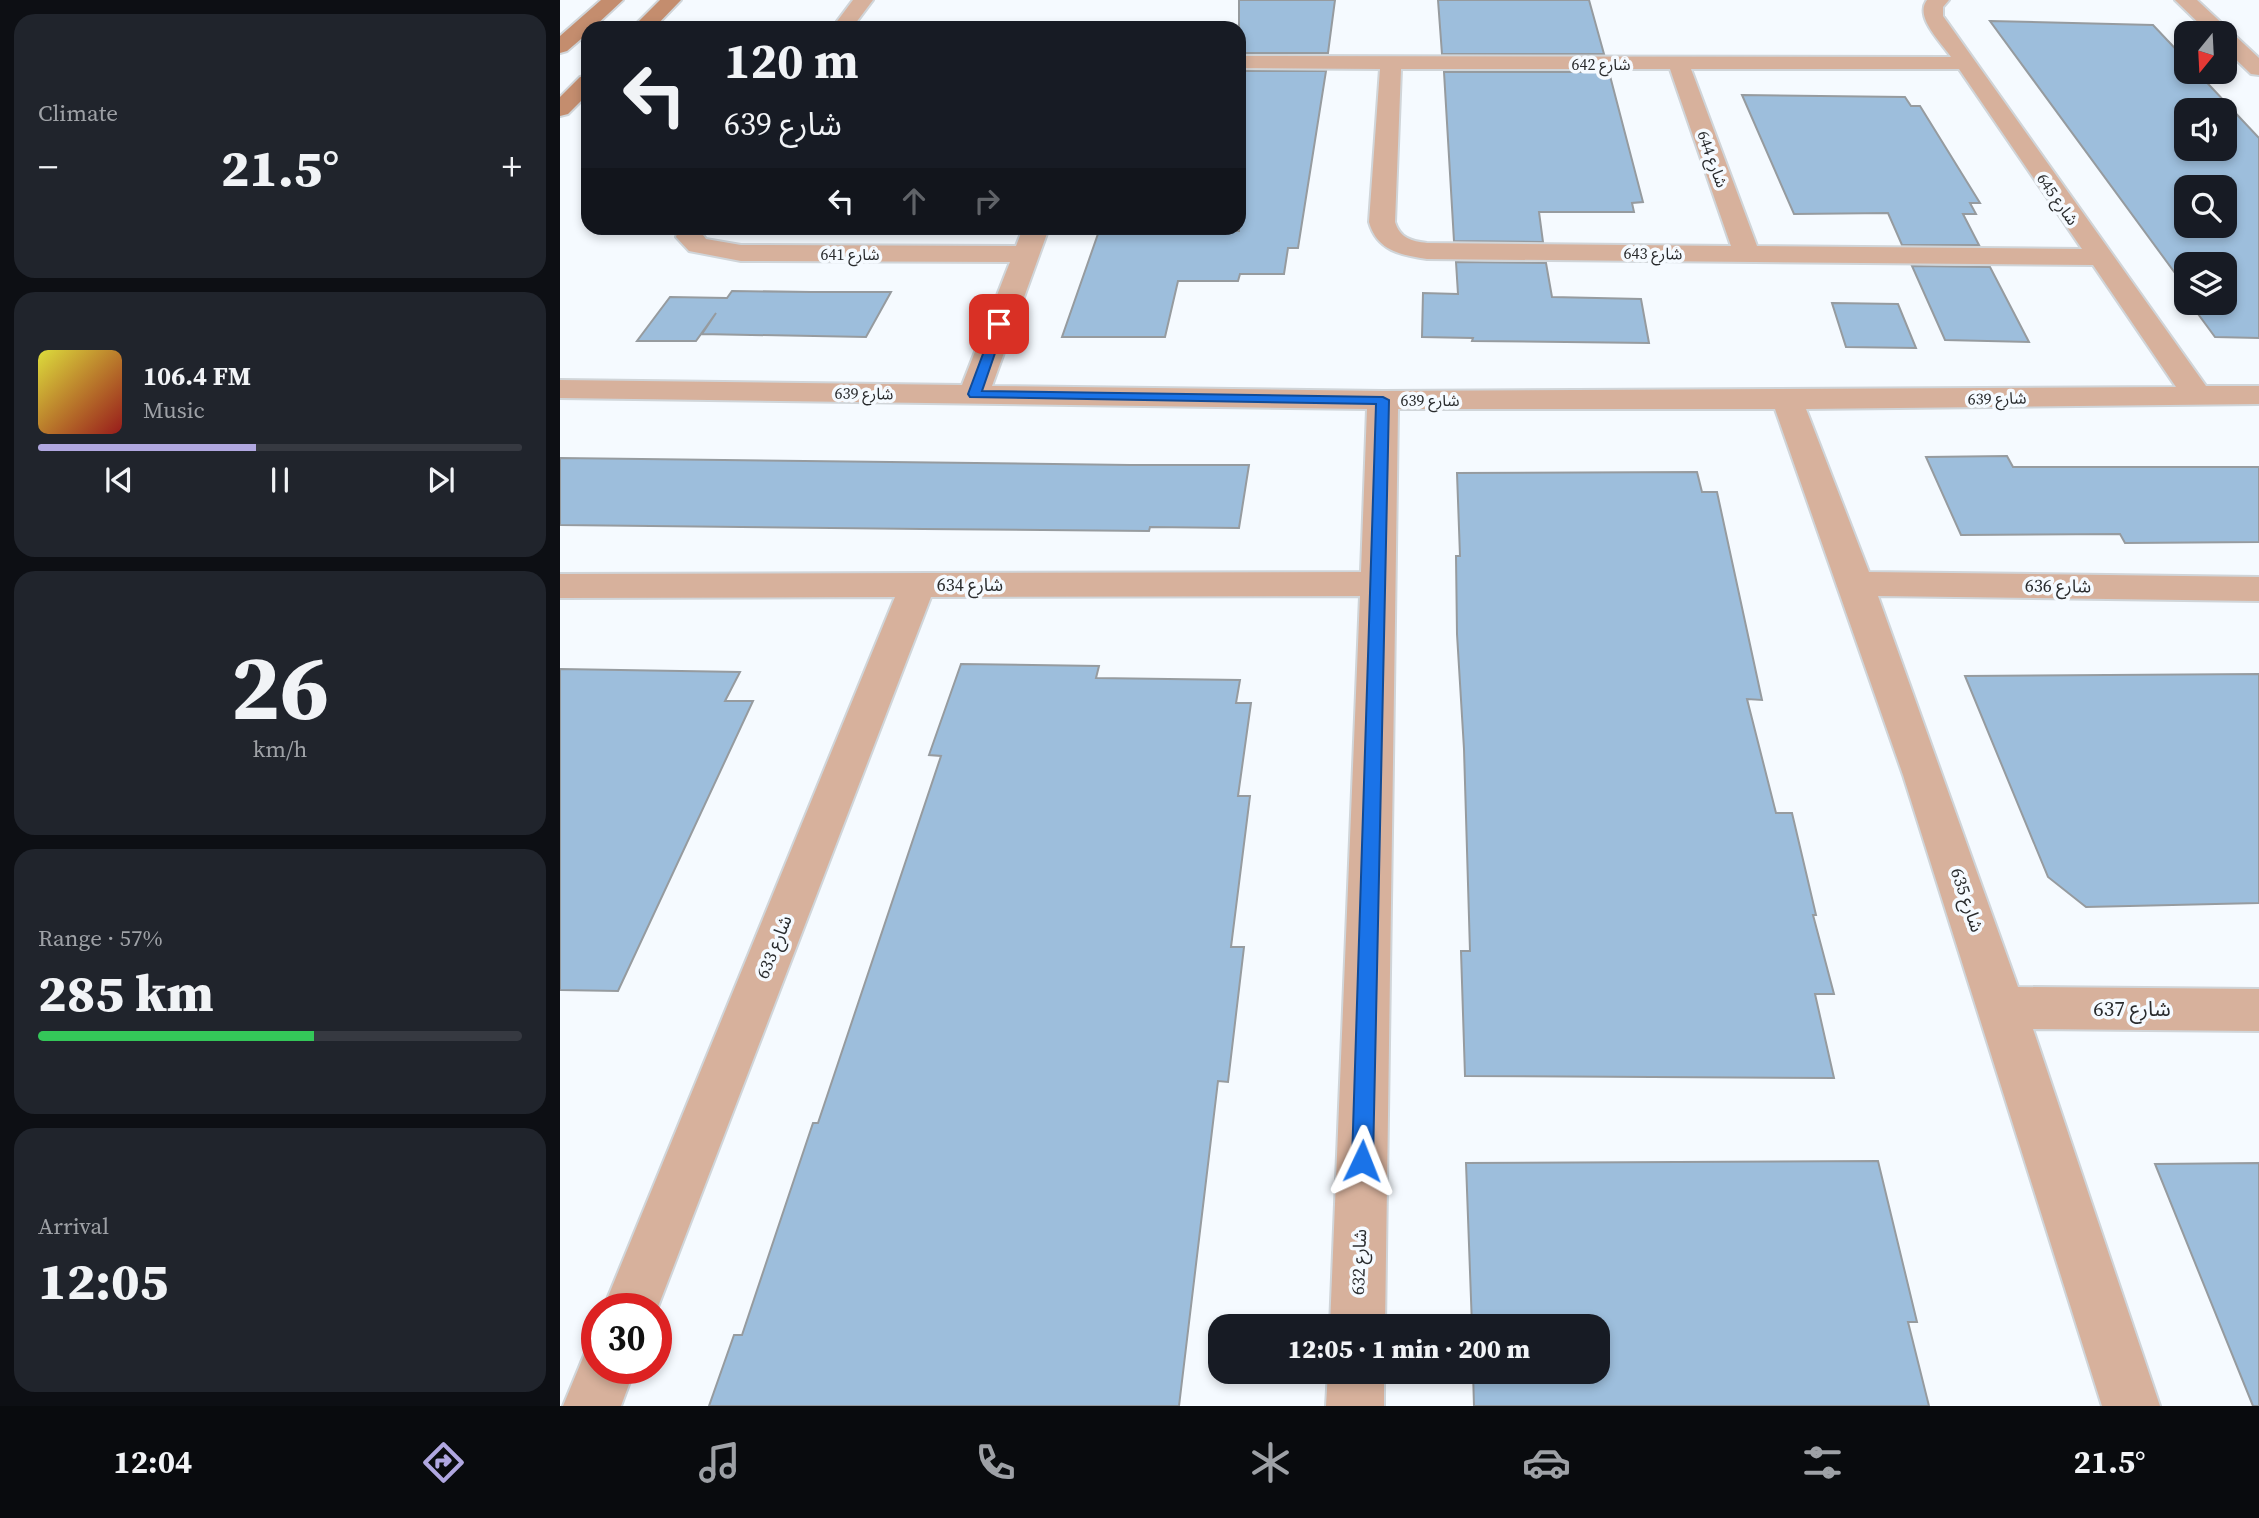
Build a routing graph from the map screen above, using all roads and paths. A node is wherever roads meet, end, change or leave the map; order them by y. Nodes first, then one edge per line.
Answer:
1 (613, 0) edge
2 (671, 0) edge
3 (863, 0) edge
4 (1939, 0) edge
5 (2185, 0) edge
6 (589, 21) edge
7 (649, 21) edge
8 (847, 21) edge
9 (2207, 21) edge
10 (581, 28) edge
11 (560, 47) edge
12 (2237, 49) edge
13 (1246, 62) edge
14 (1391, 62) junction
15 (1964, 63) junction
16 (1679, 65) junction
17 (2259, 69) edge
18 (581, 89) edge
19 (560, 109) edge
20 (690, 235) edge
21 (1033, 235) edge
22 (1024, 254) junction
23 (1747, 254) junction
24 (2098, 257) junction
25 (560, 389) edge
26 (974, 394) junction
27 (2197, 395) junction
28 (2259, 395) edge
29 (1383, 400) junction
30 (1787, 400) junction
31 (1379, 584) junction
32 (1857, 584) junction
33 (560, 586) edge
34 (918, 586) junction
35 (2259, 589) edge
36 (2004, 1009) junction
37 (2259, 1010) edge
38 (636, 1293) edge
39 (1358, 1314) edge
40 (601, 1384) edge
41 (1356, 1384) edge
42 (592, 1406) edge
43 (1355, 1406) edge
44 (2131, 1406) edge

1 - 6 main road
2 - 7 main road
3 - 8 street
4 - 15 street, شارع 645
5 - 9 street
10 - 11 main road
12 - 17 street
13 - 14 street, شارع 642
14 - 16 street, شارع 642
14 - 23 street, شارع 643
15 - 16 street, شارع 642
15 - 24 street, شارع 645
16 - 23 street, شارع 644
18 - 19 main road
20 - 22 street, شارع 641
21 - 22 street
22 - 26 street
23 - 24 street, شارع 643
24 - 27 street, شارع 645
25 - 26 street, شارع 639
26 - 29 street, شارع 639
27 - 28 street, شارع 639
27 - 30 street, شارع 639
29 - 30 street, شارع 639
29 - 31 street, شارع 632
30 - 32 street, شارع 635
31 - 34 street, شارع 634
31 - 39 street, شارع 632
32 - 35 street, شارع 636
32 - 36 street, شارع 635
33 - 34 street, شارع 634
34 - 38 street, شارع 633
36 - 37 street, شارع 637
36 - 44 street, شارع 635
40 - 42 street
41 - 43 street

